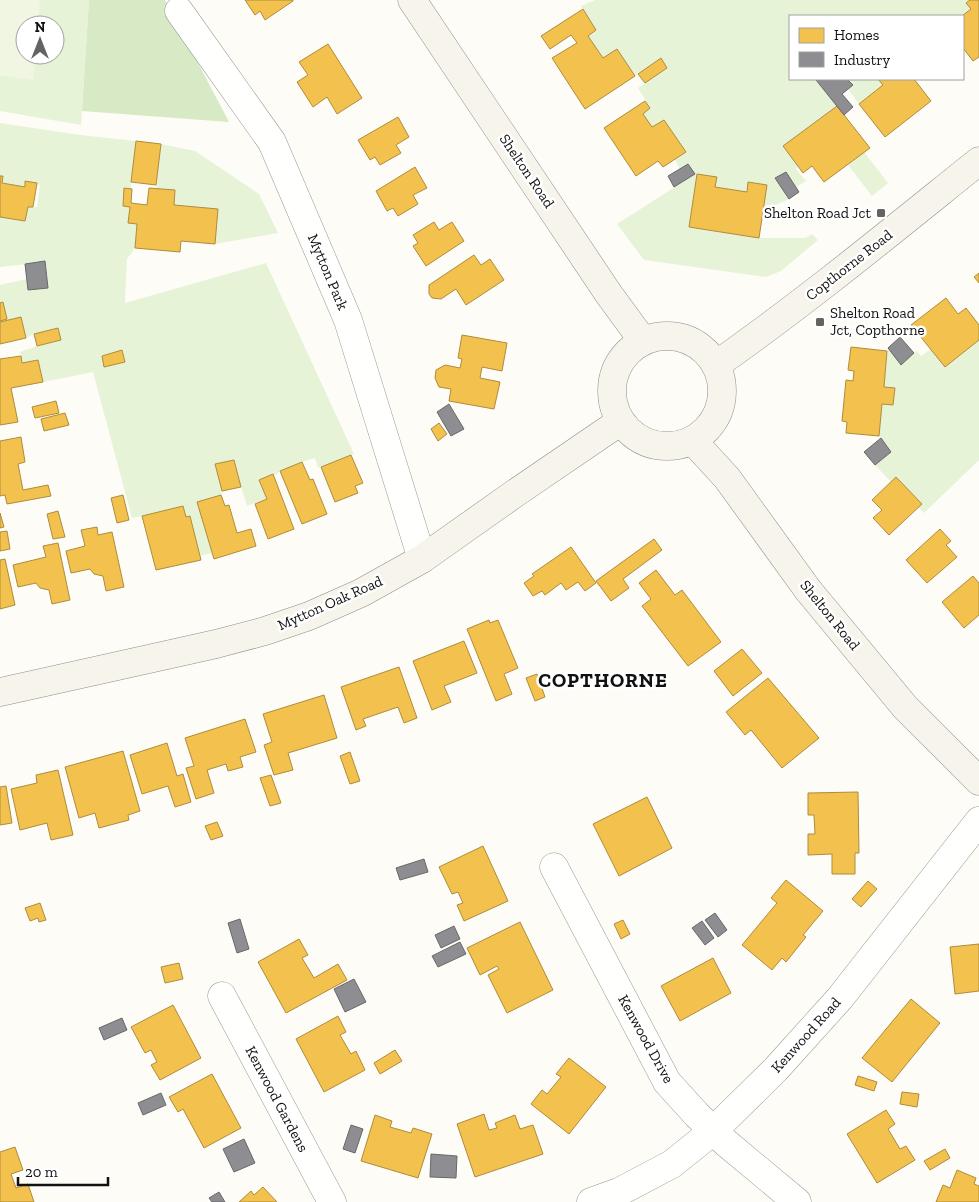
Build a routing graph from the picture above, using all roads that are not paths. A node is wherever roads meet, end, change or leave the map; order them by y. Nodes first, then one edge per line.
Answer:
1 (412, 0) edge
2 (179, 11) dead end
3 (979, 161) edge
4 (643, 341) junction
5 (716, 364) junction
6 (621, 421) junction
7 (692, 440) junction
8 (422, 559) junction
9 (0, 692) edge
10 (979, 781) edge
11 (979, 821) edge
12 (554, 867) dead end
13 (222, 996) dead end
14 (713, 1130) junction
15 (332, 1202) edge
16 (591, 1202) edge
17 (797, 1202) edge

1 - 4 main road, Shelton Road
2 - 8 street, Mytton Park
3 - 5 main road, Copthorne Road
4 - 5 main road
4 - 6 main road
5 - 7 main road
6 - 7 main road
6 - 8 main road, Mytton Oak Road
7 - 10 main road, Shelton Road
8 - 9 main road, Mytton Oak Road
11 - 14 street, Kenwood Road
12 - 14 street, Kenwood Drive
13 - 15 street, Kenwood Gardens
14 - 16 street, Kenwood Road
14 - 17 street, Kenwood Drive

